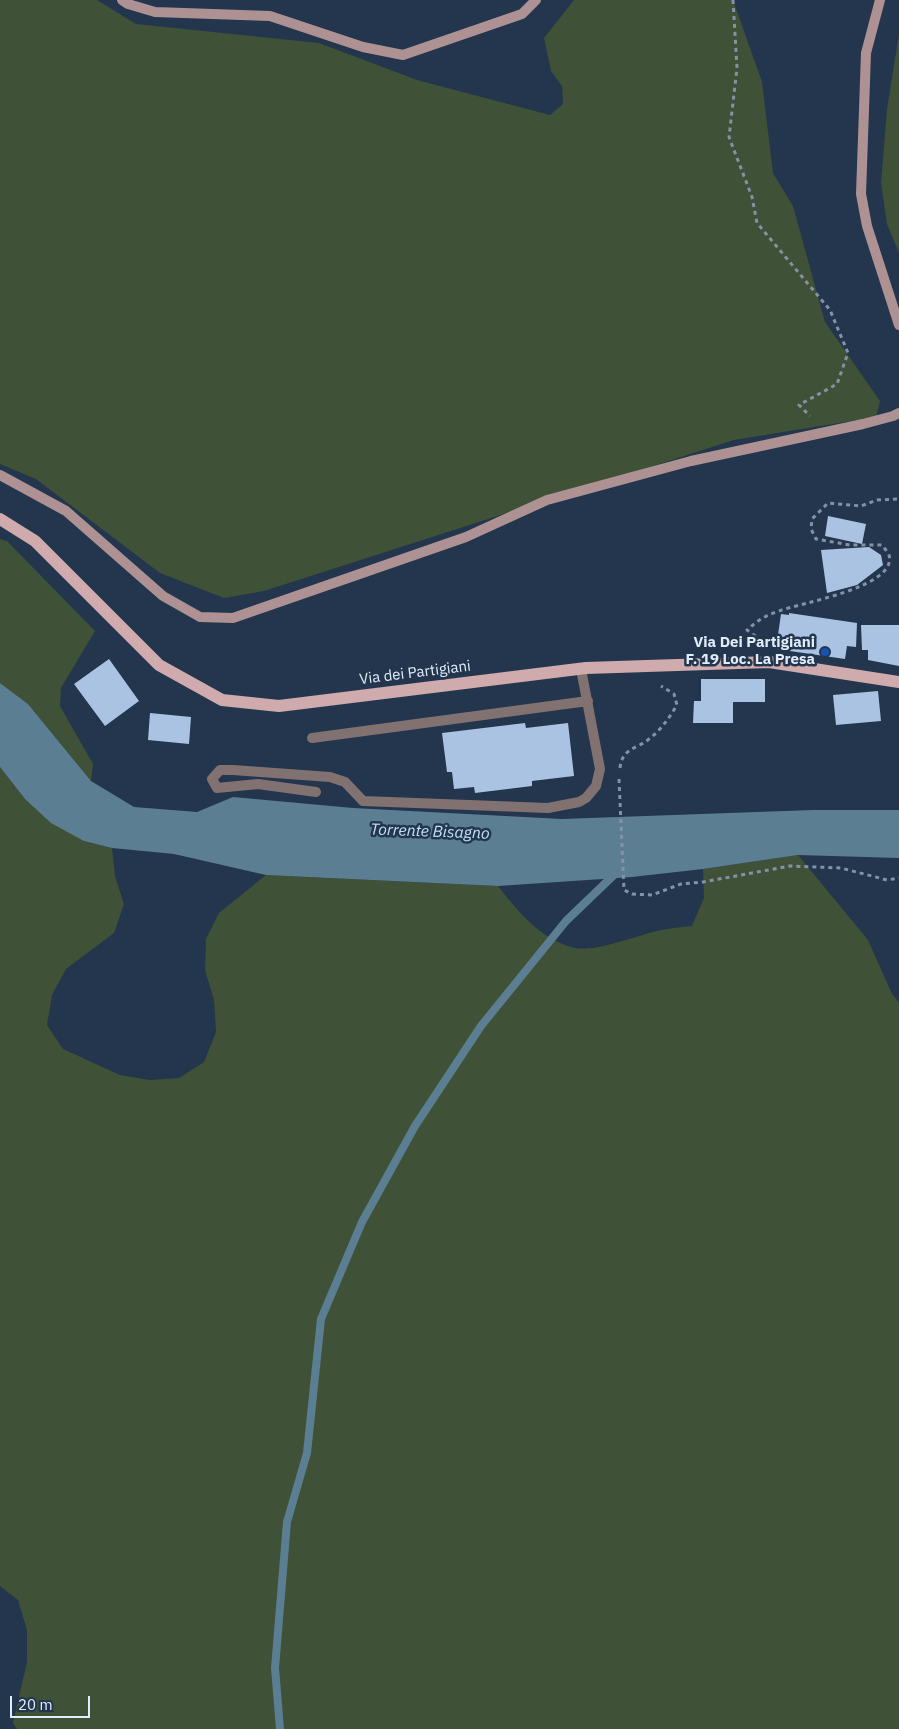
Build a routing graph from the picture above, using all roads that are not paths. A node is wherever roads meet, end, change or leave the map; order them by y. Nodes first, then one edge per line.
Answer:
1 (122, 0) edge
2 (536, 0) edge
3 (880, 0) edge
4 (899, 325) edge
5 (899, 413) edge
6 (0, 475) edge
7 (0, 519) edge
8 (581, 669) junction
9 (899, 682) edge
10 (588, 701) junction
11 (312, 738) dead end
12 (316, 792) dead end

1 - 2 street
3 - 4 street
5 - 6 street
7 - 8 main road, Via dei Partigiani
8 - 9 main road, Via dei Partigiani
8 - 10 lane
10 - 11 lane
10 - 12 lane

